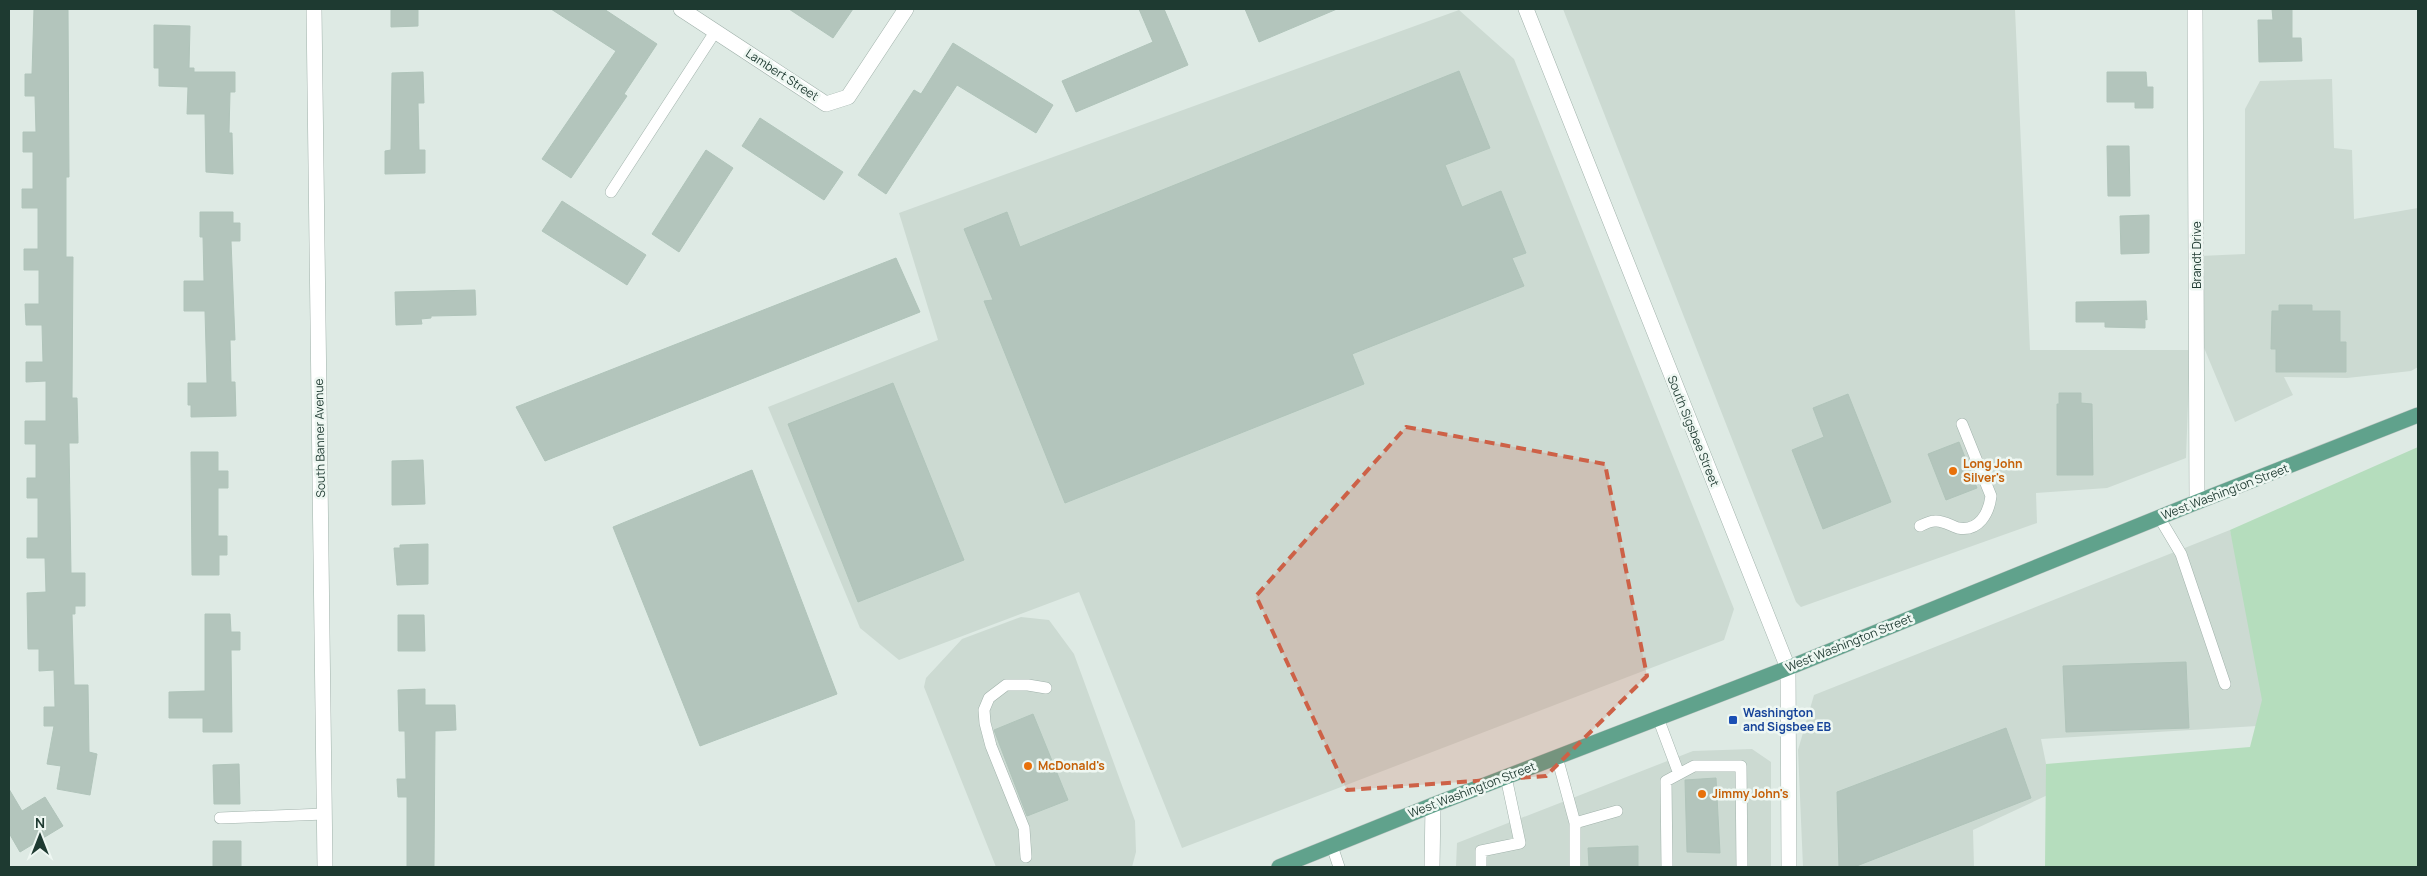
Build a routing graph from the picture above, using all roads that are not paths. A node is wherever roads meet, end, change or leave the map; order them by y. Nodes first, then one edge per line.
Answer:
1 (314, 9) edge
2 (681, 9) edge
3 (906, 9) edge
4 (1526, 9) edge
5 (2195, 9) edge
6 (715, 32) junction
7 (610, 192) dead end
8 (2418, 415) edge
9 (1962, 424) dead end
10 (2197, 502) junction
11 (2159, 517) junction
12 (1920, 526) dead end
13 (1788, 668) junction
14 (2225, 684) dead end
15 (1046, 688) dead end
16 (1658, 718) junction
17 (1557, 757) junction
18 (1679, 774) junction
19 (1506, 777) junction
20 (1433, 805) junction
21 (1617, 811) dead end
22 (325, 814) junction
23 (220, 818) dead end
24 (1575, 823) junction
25 (1332, 846) junction
26 (1026, 857) dead end
27 (325, 867) edge
28 (1279, 867) edge
29 (1339, 867) edge
30 (1432, 867) edge
31 (1481, 867) edge
32 (1575, 867) edge
33 (1667, 867) edge
34 (1742, 867) edge
35 (1789, 867) edge

1 - 22 street, South Banner Avenue
2 - 6 street, Lambert Street
3 - 6 street, Lambert Street
4 - 13 street, South Sigsbee Street
5 - 10 street, Brandt Drive
6 - 7 lane
8 - 10 main road, West Washington Street
9 - 12 lane
10 - 11 main road, West Washington Street
11 - 13 main road, West Washington Street
11 - 14 lane
13 - 16 main road, West Washington Street
13 - 35 street, South Sigsbee Street
15 - 26 lane
16 - 17 main road, West Washington Street
16 - 18 lane
17 - 19 main road, West Washington Street
17 - 24 lane
18 - 33 lane
18 - 34 lane
19 - 20 main road, West Washington Street
19 - 31 lane
20 - 25 main road, West Washington Street
20 - 30 street
21 - 24 lane
22 - 23 lane
22 - 27 street, South Banner Avenue
24 - 32 lane
25 - 28 main road, West Washington Street
25 - 29 lane

